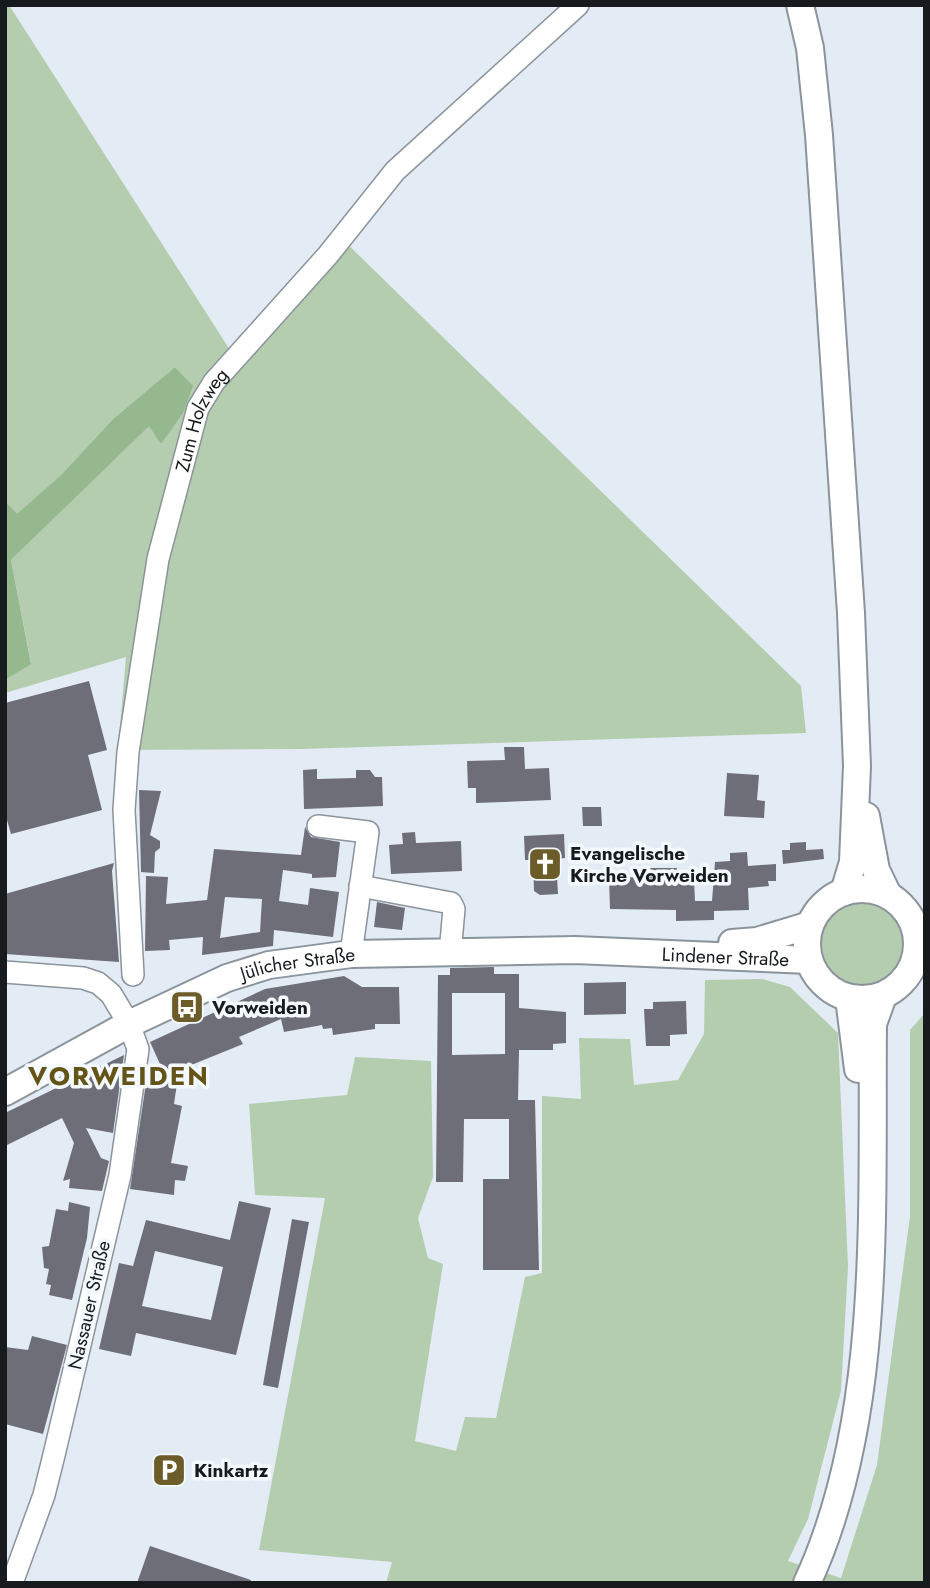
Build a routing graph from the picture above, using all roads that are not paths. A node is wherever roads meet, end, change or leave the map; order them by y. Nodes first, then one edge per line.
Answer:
1 (578, 5) edge
2 (800, 5) edge
3 (857, 766) junction
4 (318, 826) dead end
5 (360, 886) junction
6 (844, 892) junction
7 (888, 895) junction
8 (810, 925) junction
9 (921, 946) edge
10 (575, 950) joint
11 (640, 951) junction
12 (450, 953) junction
13 (351, 954) junction
14 (809, 960) junction
15 (5, 972) edge
16 (133, 975) dead end
17 (883, 996) junction
18 (849, 998) junction
19 (129, 1024) junction
20 (5, 1092) edge
21 (871, 1183) junction
22 (12, 1583) edge
23 (807, 1583) edge

1 - 16 street, Zum Holzweg
2 - 3 main road
3 - 6 main road
3 - 7 main road
4 - 5 street
5 - 12 street
5 - 13 street
6 - 7 main road
6 - 8 main road
7 - 9 main road
8 - 11 main road, Lindener Straße
8 - 14 main road
9 - 17 main road
10 - 11 main road, Lindener Straße
10 - 12 main road, Jülicher Straße
11 - 14 main road, Lindener Straße
12 - 13 main road, Jülicher Straße
13 - 19 main road, Jülicher Straße
14 - 18 main road
15 - 19 street, Nassauer Straße
17 - 18 main road
17 - 21 main road
18 - 21 main road
19 - 20 main road, Jülicher Straße
19 - 22 street, Nassauer Straße
21 - 23 main road

